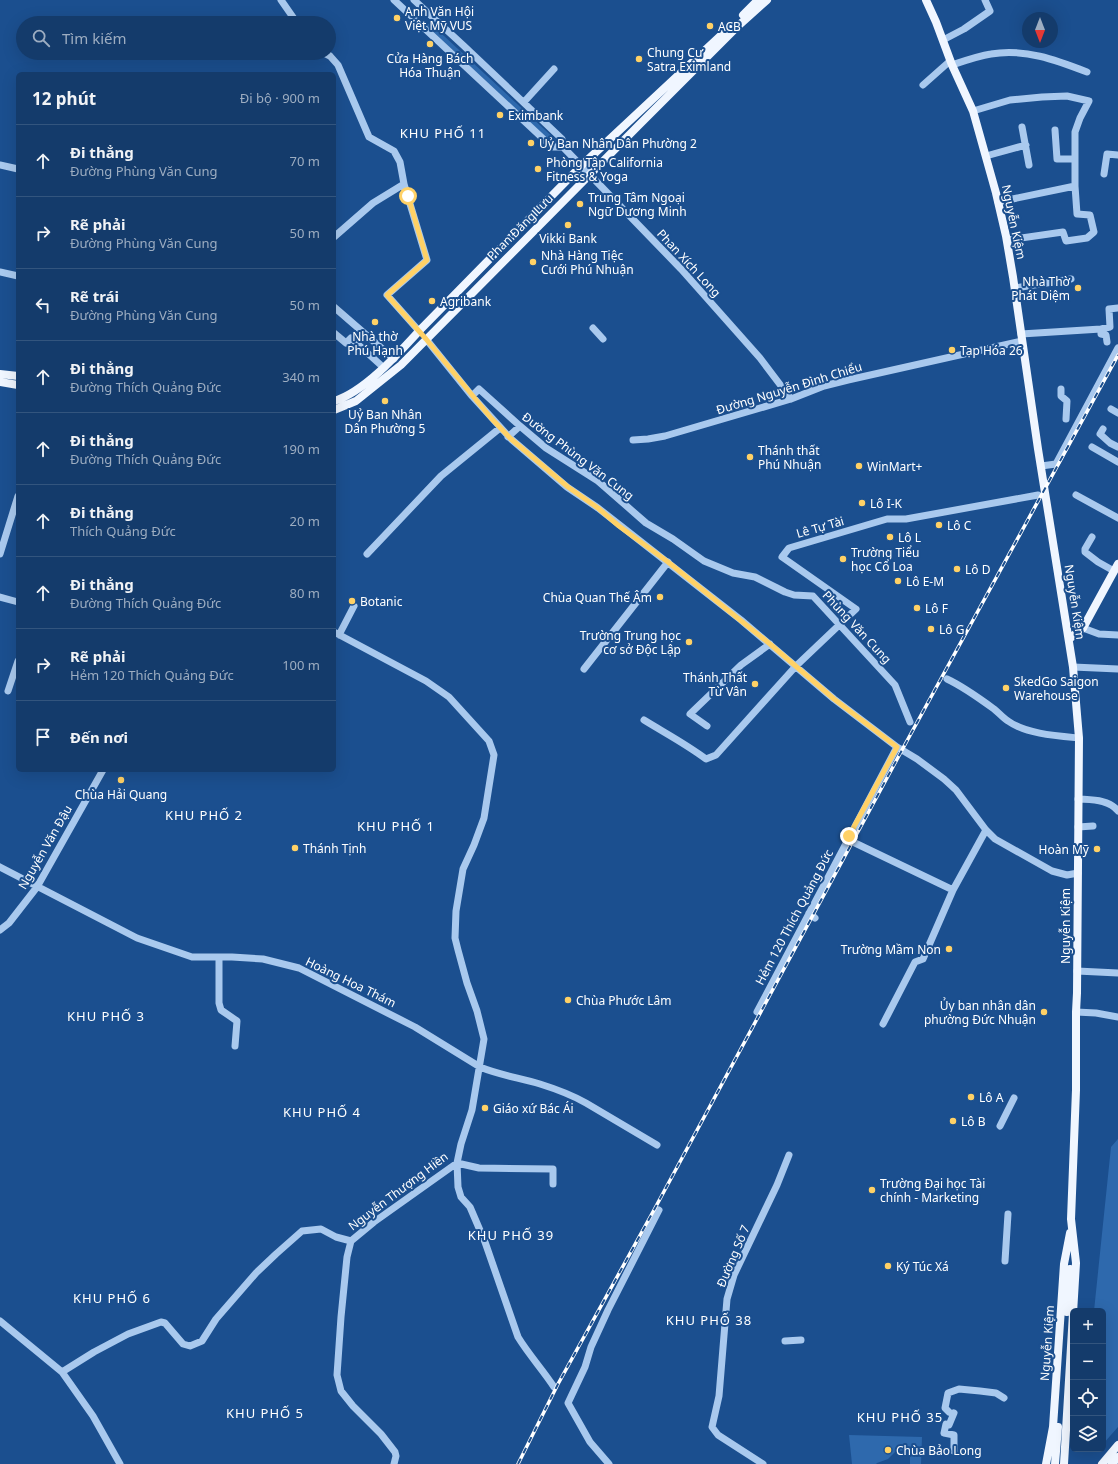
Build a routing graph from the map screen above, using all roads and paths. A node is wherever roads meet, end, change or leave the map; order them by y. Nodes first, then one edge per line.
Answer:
1 (281, 0) edge
2 (394, 0) edge
3 (414, 0) edge
4 (758, 0) edge
5 (767, 0) edge
6 (926, 0) edge
7 (985, 0) edge
8 (430, 14) junction
9 (292, 16) edge
10 (419, 24) junction
11 (943, 40) junction
12 (334, 60) edge
13 (951, 63) junction
14 (554, 69) dead end
15 (1087, 72) dead end
16 (923, 86) dead end
17 (524, 102) junction
18 (973, 112) junction
19 (1022, 127) dead end
20 (1056, 130) dead end
21 (1026, 145) junction
22 (563, 147) junction
23 (1118, 155) edge
24 (986, 156) junction
25 (1075, 159) junction
26 (0, 165) edge
27 (1029, 165) dead end
28 (581, 166) junction
29 (16, 169) edge
30 (1104, 174) dead end
31 (589, 175) junction
32 (404, 184) junction
33 (1075, 186) junction
34 (998, 202) junction
35 (336, 235) edge
36 (1007, 240) junction
37 (0, 272) edge
38 (16, 276) edge
39 (1072, 279) dead end
40 (1015, 288) junction
41 (1118, 308) edge
42 (336, 309) edge
43 (593, 328) dead end
44 (1101, 329) junction
45 (419, 331) junction
46 (336, 335) edge
47 (1022, 338) junction
48 (426, 339) junction
49 (603, 339) dead end
50 (1107, 342) dead end
51 (1118, 348) edge
52 (394, 359) junction
53 (384, 368) junction
54 (0, 374) edge
55 (16, 376) edge
56 (0, 382) edge
57 (16, 385) edge
58 (1060, 389) dead end
59 (472, 396) junction
60 (791, 399) junction
61 (336, 400) edge
62 (336, 409) edge
63 (1111, 409) dead end
64 (501, 410) junction
65 (1118, 413) edge
66 (491, 418) junction
67 (1066, 419) dead end
68 (520, 426) junction
69 (500, 428) junction
70 (1103, 429) dead end
71 (508, 437) junction
72 (633, 440) dead end
73 (1092, 447) dead end
74 (1118, 447) edge
75 (1118, 462) edge
76 (1041, 466) junction
77 (1038, 495) dead end
78 (1076, 495) dead end
79 (16, 502) edge
80 (1118, 518) edge
81 (1092, 537) dead end
82 (0, 554) edge
83 (367, 554) dead end
84 (694, 554) joint
85 (668, 562) junction
86 (1117, 570) edge
87 (0, 597) edge
88 (16, 601) edge
89 (354, 606) dead end
90 (840, 625) junction
91 (1083, 628) junction
92 (337, 634) edge
93 (1118, 635) edge
94 (1069, 639) junction
95 (770, 644) junction
96 (796, 666) junction
97 (16, 667) edge
98 (1073, 667) junction
99 (584, 669) dead end
100 (1118, 669) edge
101 (947, 678) dead end
102 (8, 691) dead end
103 (644, 720) dead end
104 (910, 722) dead end
105 (707, 726) dead end
106 (1079, 738) junction
107 (897, 747) junction
108 (102, 772) edge
109 (1078, 799) junction
110 (1118, 810) edge
111 (1093, 826) dead end
112 (1078, 827) junction
113 (986, 830) junction
114 (855, 843) dead end
115 (0, 867) edge
116 (1078, 873) junction
117 (37, 887) junction
118 (953, 890) junction
119 (808, 913) junction
120 (815, 918) dead end
121 (0, 930) edge
122 (219, 958) junction
123 (1077, 971) junction
124 (1118, 973) edge
125 (756, 1012) dead end
126 (1076, 1012) junction
127 (1118, 1017) edge
128 (883, 1024) dead end
129 (235, 1046) dead end
130 (480, 1067) junction
131 (1014, 1098) dead end
132 (1000, 1126) dead end
133 (657, 1145) dead end
134 (789, 1155) dead end
135 (457, 1163) junction
136 (553, 1184) dead end
137 (659, 1210) dead end
138 (1008, 1214) dead end
139 (1071, 1224) junction
140 (351, 1241) junction
141 (1005, 1260) dead end
142 (0, 1321) edge
143 (801, 1340) dead end
144 (785, 1341) dead end
145 (62, 1372) junction
146 (554, 1387) dead end
147 (1004, 1398) dead end
148 (1118, 1445) edge
149 (954, 1451) dead end
150 (1118, 1458) edge
151 (120, 1464) edge
152 (394, 1464) edge
153 (609, 1464) edge
154 (763, 1464) edge
155 (1046, 1464) edge
156 (1055, 1464) edge
157 (1064, 1464) edge
158 (1102, 1464) edge
159 (1112, 1464) edge

1 - 9 street
2 - 10 street, Phan Xích Long
3 - 8 street, Phan Xích Long
4 - 28 main road, Phan Đăng Lưu
5 - 31 main road, Phan Đăng Lưu
6 - 11 main road, Nguyễn Kiệm
7 - 11 street
8 - 10 street
8 - 17 street, Phan Xích Long
10 - 22 street, Phan Xích Long
11 - 13 main road, Nguyễn Kiệm
12 - 32 street
13 - 15 street
13 - 16 street
13 - 18 main road, Nguyễn Kiệm
14 - 17 street
17 - 22 street, Phan Xích Long
18 - 24 main road, Nguyễn Kiệm
18 - 25 street
19 - 21 street
20 - 25 street
21 - 24 street
21 - 27 street
22 - 28 street, Phan Xích Long
23 - 30 street
24 - 34 main road, Nguyễn Kiệm
25 - 33 street
26 - 29 street
28 - 31 street, Phan Xích Long
28 - 45 main road, Phan Đăng Lưu
31 - 48 main road, Phan Đăng Lưu
31 - 60 street, Phan Xích Long
32 - 35 street
32 - 45 street
33 - 34 street
33 - 36 street
34 - 36 main road, Nguyễn Kiệm
36 - 40 main road, Nguyễn Kiệm
37 - 38 street
39 - 40 street
40 - 47 main road, Nguyễn Kiệm
41 - 44 street
42 - 52 street
43 - 49 street
44 - 47 street, Đường Nguyễn Đình Chiểu
44 - 50 street
45 - 48 main road
45 - 52 main road, Phan Đăng Lưu
46 - 53 street
47 - 60 street, Đường Nguyễn Đình Chiểu
47 - 76 main road, Nguyễn Kiệm
48 - 59 street
48 - 62 main road, Phan Đăng Lưu
51 - 76 street
52 - 53 main road, Phan Đăng Lưu
53 - 61 main road, Phan Đăng Lưu
54 - 55 main road
56 - 57 main road
58 - 67 street
59 - 64 street, Đường Phùng Văn Cung
59 - 66 street
60 - 72 street, Đường Nguyễn Đình Chiểu
63 - 65 street
64 - 66 street
64 - 68 street, Đường Phùng Văn Cung
66 - 69 street
68 - 71 street
68 - 84 street, Đường Phùng Văn Cung
69 - 71 street
69 - 83 street
70 - 74 street
71 - 85 street
73 - 75 street
76 - 94 main road, Nguyễn Kiệm
77 - 90 street, Lê Tự Tài
78 - 80 street
79 - 82 street
81 - 86 street
84 - 90 street, Phùng Văn Cung
85 - 95 street
85 - 99 street
86 - 91 main road
87 - 88 street
89 - 92 street
90 - 96 street, Lê Tự Tài
90 - 104 street, Phùng Văn Cung
91 - 93 street
91 - 94 main road
92 - 130 street, Nguyễn Thượng Hiền
94 - 98 main road, Nguyễn Kiệm
95 - 96 street
95 - 105 street
96 - 103 street, Lê Tự Tài
96 - 107 street
97 - 102 street
98 - 100 street
98 - 106 main road, Nguyễn Kiệm
101 - 106 street
106 - 109 main road, Nguyễn Kiệm
107 - 113 street
107 - 119 street, Hẻm 120 Thích Quảng Đức
108 - 117 street, Nguyễn Văn Đậu
109 - 110 street
109 - 112 main road, Nguyễn Kiệm
111 - 112 street
112 - 116 main road, Nguyễn Kiệm
113 - 116 street
113 - 118 street
114 - 118 street
115 - 117 street, Hoàng Hoa Thám
116 - 123 main road, Nguyễn Kiệm
117 - 121 street, Nguyễn Văn Đậu
117 - 122 street, Hoàng Hoa Thám
118 - 128 street
119 - 120 street
119 - 125 street, Hẻm 120 Thích Quảng Đức
122 - 129 street
122 - 130 street, Hoàng Hoa Thám
123 - 124 street
123 - 126 main road, Nguyễn Kiệm
126 - 127 street
126 - 139 main road, Nguyễn Kiệm
130 - 133 street, Hoàng Hoa Thám
130 - 135 street, Nguyễn Thượng Hiền
131 - 132 street
134 - 154 street, Đường Số 7
135 - 136 street
135 - 140 street, Nguyễn Thượng Hiền
135 - 146 street
137 - 153 street
138 - 141 street
139 - 155 main road, Nguyễn Kiệm
139 - 156 main road
139 - 157 main road, Nguyễn Kiệm
140 - 145 street
140 - 152 street
142 - 145 street
143 - 144 street
145 - 151 street
147 - 149 street
148 - 158 main road
150 - 159 main road

